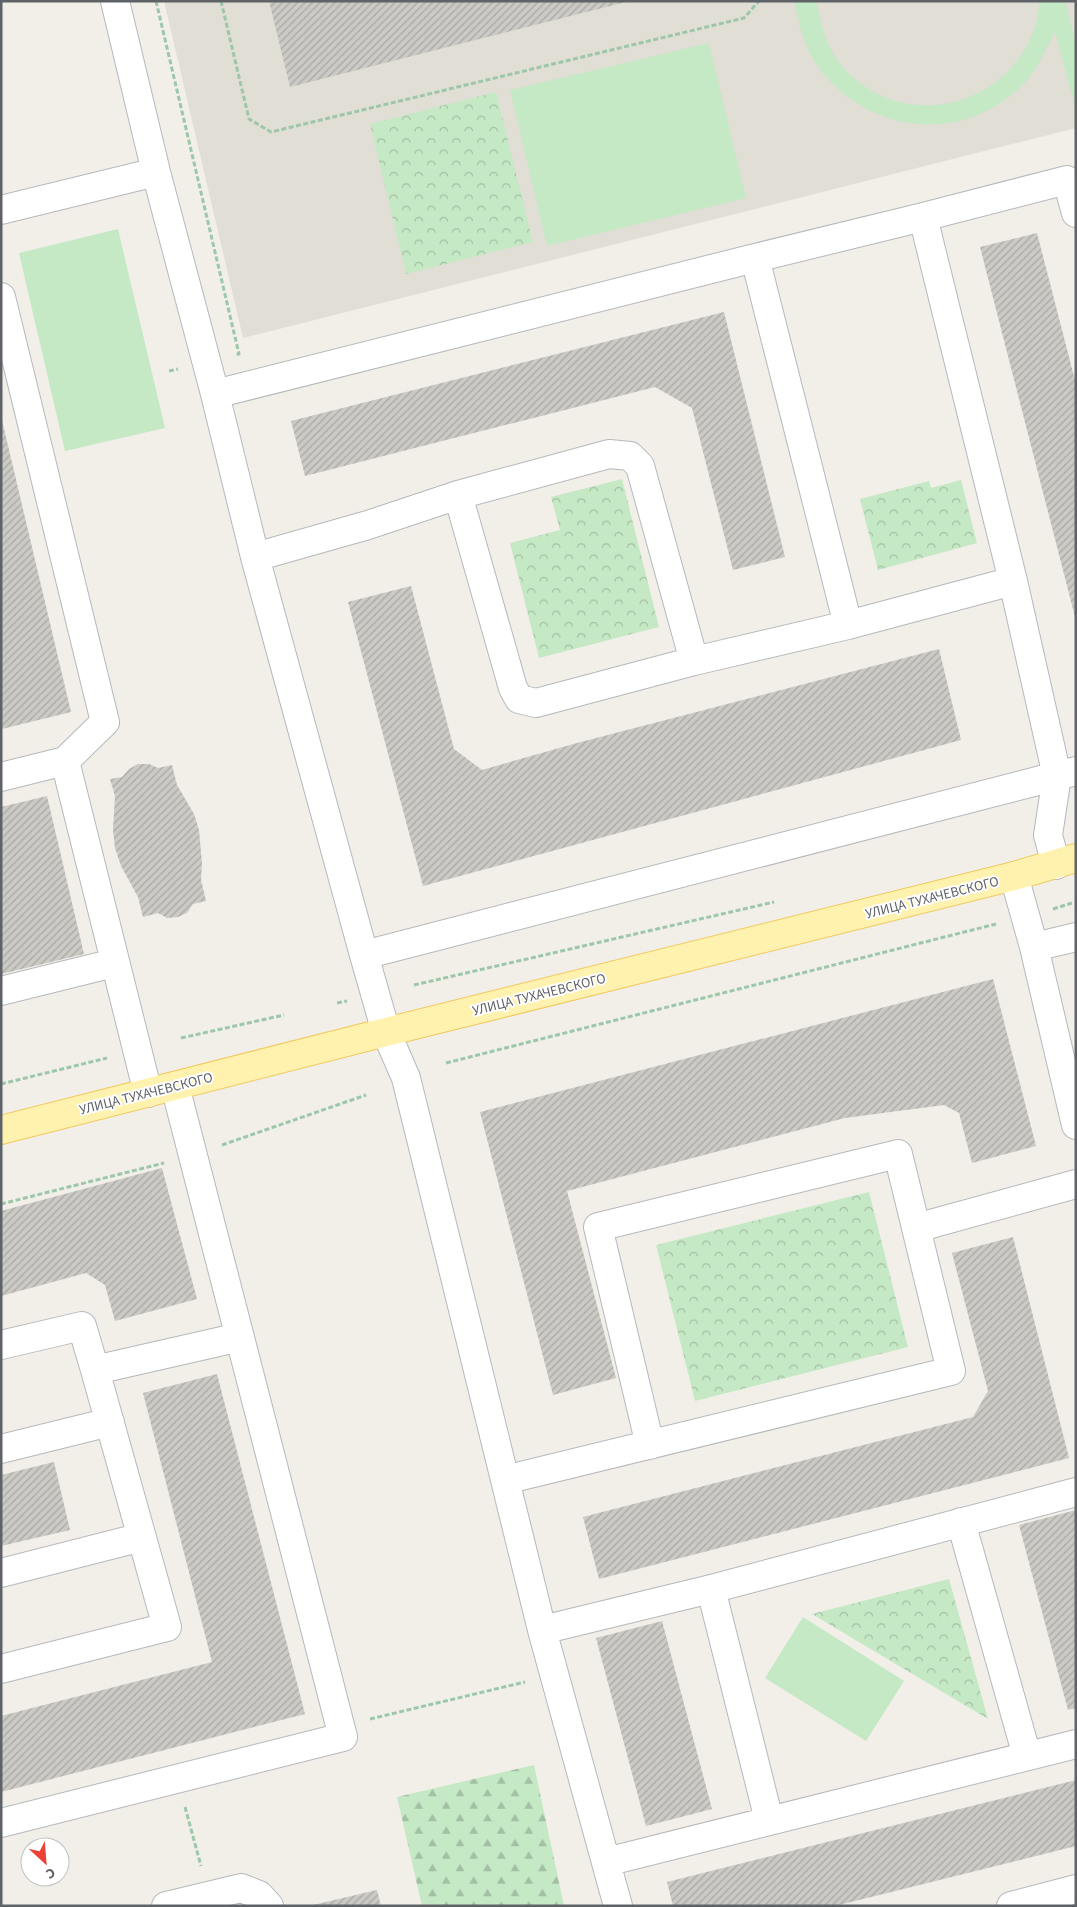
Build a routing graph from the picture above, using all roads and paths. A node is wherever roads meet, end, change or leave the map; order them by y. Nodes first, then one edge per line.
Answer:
1 (115, 1) edge
2 (221, 1) edge
3 (759, 1) edge
4 (156, 172) junction
5 (1071, 179) edge
6 (1, 210) edge
7 (1076, 213) edge
8 (923, 217) junction
9 (755, 258) junction
10 (1, 297) edge
11 (215, 394) junction
12 (458, 495) junction
13 (255, 556) junction
14 (1013, 581) junction
15 (848, 625) junction
16 (694, 661) junction
17 (65, 761) junction
18 (1066, 774) edge
19 (1, 777) edge
20 (1066, 861) edge
21 (1014, 876) junction
22 (778, 901) dead end
23 (1072, 903) dead end
24 (1026, 916) junction
25 (1076, 937) edge
26 (1034, 947) junction
27 (364, 955) junction
28 (114, 963) junction
29 (414, 985) dead end
30 (1, 991) edge
31 (348, 1000) dead end
32 (338, 1003) dead end
33 (284, 1015) dead end
34 (386, 1032) junction
35 (181, 1038) dead end
36 (111, 1057) dead end
37 (446, 1063) dead end
38 (1, 1084) edge
39 (175, 1086) junction
40 (148, 1093) junction
41 (1076, 1125) edge
42 (1, 1130) edge
43 (1076, 1184) edge
44 (916, 1228) junction
45 (240, 1337) junction
46 (1, 1345) edge
47 (95, 1370) junction
48 (110, 1422) junction
49 (650, 1445) junction
50 (1, 1448) edge
51 (505, 1480) junction
52 (1076, 1492) edge
53 (961, 1522) junction
54 (142, 1537) junction
55 (1, 1573) edge
56 (711, 1589) junction
57 (542, 1630) junction
58 (1, 1669) edge
59 (555, 1675) junction
60 (340, 1726) junction
61 (1076, 1744) edge
62 (1027, 1756) junction
63 (178, 1779) junction
64 (769, 1820) junction
65 (1, 1823) edge
66 (606, 1862) junction
67 (1076, 1889) edge
68 (208, 1896) junction
69 (166, 1906) edge
70 (269, 1906) edge
71 (618, 1906) edge
72 (1012, 1906) edge

1 - 4 street
2 - 3 path
4 - 6 street
4 - 11 street
5 - 7 street
5 - 8 street
8 - 9 street
8 - 14 street
9 - 11 street
9 - 15 street
10 - 17 street
11 - 13 street
12 - 13 street
12 - 16 street
12 - 16 street
13 - 27 street
14 - 15 street
14 - 18 street
15 - 16 street
17 - 19 street
17 - 28 street
18 - 20 street
18 - 27 street
20 - 21 main road, УЛИЦА ТУХАЧЕВСКОГО
21 - 24 street
21 - 34 main road, УЛИЦА ТУХАЧЕВСКОГО
22 - 29 path
23 - 24 path
24 - 26 street
24 - 37 path
25 - 26 street
26 - 41 street
27 - 34 street
28 - 30 street
28 - 40 street
31 - 32 path
33 - 35 path
34 - 39 main road, УЛИЦА ТУХАЧЕВСКОГО
34 - 51 street
36 - 38 path
39 - 40 main road, УЛИЦА ТУХАЧЕВСКОГО
39 - 45 street
40 - 42 main road, УЛИЦА ТУХАЧЕВСКОГО
43 - 44 street
44 - 49 street
44 - 49 street
45 - 47 street
45 - 60 street
46 - 47 street
47 - 48 street
48 - 50 street
48 - 54 street
49 - 51 street
51 - 57 street
52 - 53 street
53 - 56 street
53 - 62 street
54 - 55 street
54 - 58 street
56 - 57 street
56 - 64 street
57 - 59 street
59 - 60 path
59 - 66 street
60 - 63 street
61 - 62 street
62 - 64 street
63 - 65 street
63 - 68 path
64 - 66 street
66 - 71 street
67 - 72 street
68 - 69 street
68 - 70 street

